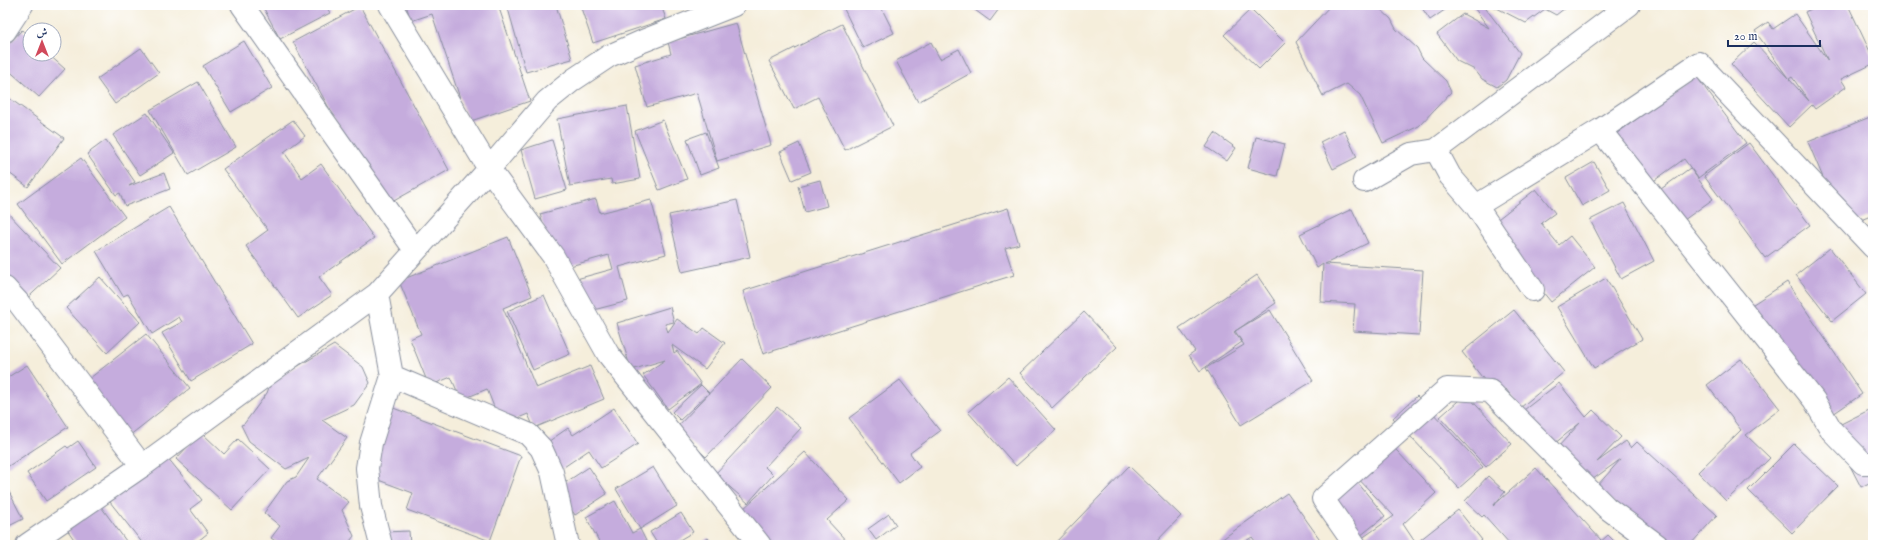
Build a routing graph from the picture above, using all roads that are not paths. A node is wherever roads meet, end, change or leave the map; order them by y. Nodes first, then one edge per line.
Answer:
1 (22, 5) edge
2 (242, 5) edge
3 (390, 5) edge
4 (734, 5) edge
5 (1629, 5) edge
6 (6, 26) edge
7 (1600, 130) junction
8 (1436, 150) junction
9 (489, 169) junction
10 (1364, 181) dead end
11 (1476, 206) junction
12 (1873, 247) edge
13 (415, 250) junction
14 (5, 288) edge
15 (1533, 290) dead end
16 (377, 294) junction
17 (392, 376) junction
18 (1873, 463) edge
19 (142, 466) junction
20 (27, 545) edge
21 (381, 545) edge
22 (568, 545) edge
23 (760, 545) edge
24 (1355, 545) edge
25 (1657, 545) edge

1 - 6 street
2 - 13 street
3 - 9 street
4 - 9 street
5 - 8 street
7 - 11 street
7 - 12 street
7 - 18 street
8 - 10 street
8 - 11 street
9 - 13 street
9 - 23 street
11 - 15 street
13 - 16 street
14 - 19 street
16 - 17 street
16 - 19 street
17 - 21 street
17 - 22 street
19 - 20 street
24 - 25 street

